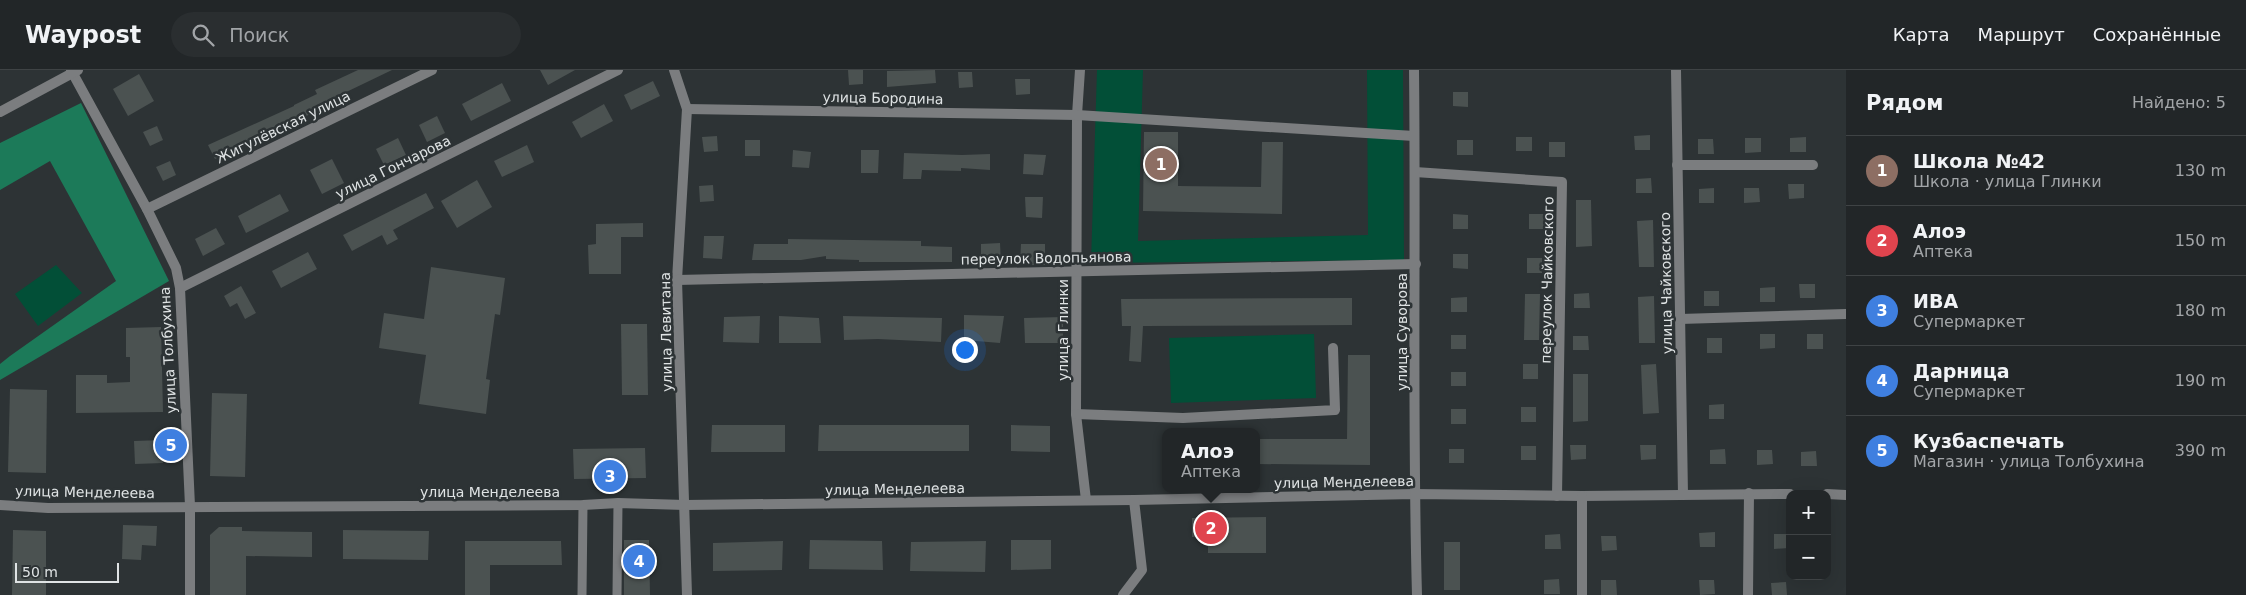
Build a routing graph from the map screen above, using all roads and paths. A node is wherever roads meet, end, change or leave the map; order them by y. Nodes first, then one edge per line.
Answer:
1 (432, 70) edge
2 (618, 70) edge
3 (674, 70) edge
4 (1080, 70) edge
5 (1414, 70) edge
6 (1676, 70) edge
7 (74, 71) edge
8 (688, 109) junction
9 (0, 112) edge
10 (1077, 115) junction
11 (1414, 136) junction
12 (1677, 165) junction
13 (1813, 165) dead end
14 (1415, 172) junction
15 (147, 209) junction
16 (1416, 264) junction
17 (1076, 271) junction
18 (677, 280) junction
19 (180, 288) junction
20 (1846, 314) edge
21 (1680, 319) junction
22 (1333, 348) dead end
23 (1076, 414) junction
24 (1749, 493) junction
25 (1414, 494) junction
26 (1683, 494) junction
27 (1786, 494) edge
28 (1831, 494) edge
29 (1846, 495) edge
30 (1557, 496) junction
31 (1582, 496) junction
32 (1086, 500) junction
33 (1134, 500) junction
34 (618, 503) junction
35 (0, 504) edge
36 (684, 505) junction
37 (190, 506) junction
38 (584, 506) junction
39 (190, 595) edge
40 (582, 595) edge
41 (617, 595) edge
42 (687, 595) edge
43 (1122, 595) edge
44 (1417, 595) edge
45 (1582, 595) edge
46 (1748, 595) edge

1 - 15 street, Жигулёвская улица
2 - 19 street, улица Гончарова
3 - 8 street, улица Левитана
4 - 10 street, улица Глинки
5 - 11 street, улица Суворова
6 - 12 street, улица Чайковского
7 - 9 street
7 - 15 street, улица Толбухина
8 - 10 street, улица Бородина
8 - 18 street, улица Левитана
10 - 11 street, улица Бородина
10 - 17 street, улица Глинки
11 - 14 street, улица Суворова
12 - 13 street
12 - 21 street, улица Чайковского
14 - 16 street, улица Суворова
14 - 30 street, переулок Чайковского
15 - 19 street, улица Толбухина
16 - 17 street, переулок Водопьянова
16 - 25 street, улица Суворова
17 - 18 street, переулок Водопьянова
17 - 23 street, улица Глинки
18 - 36 street, улица Левитана
19 - 37 street, улица Толбухина
20 - 21 street
21 - 26 street, улица Чайковского
22 - 23 street
23 - 32 street, улица Глинки
24 - 26 street, улица Менделеева
24 - 27 street, улица Менделеева
24 - 46 street
25 - 30 street, улица Менделеева
25 - 33 street, улица Менделеева
25 - 44 street, улица Суворова
26 - 31 street, улица Менделеева
28 - 29 street
30 - 31 street, улица Менделеева
31 - 45 street
32 - 33 street, улица Менделеева
32 - 36 street, улица Менделеева
33 - 43 street
34 - 36 street, улица Менделеева
34 - 38 street, улица Менделеева
34 - 41 lane
35 - 37 street, улица Менделеева
36 - 42 street, улица Левитана
37 - 38 street, улица Менделеева
37 - 39 street, улица Толбухина
38 - 40 lane

